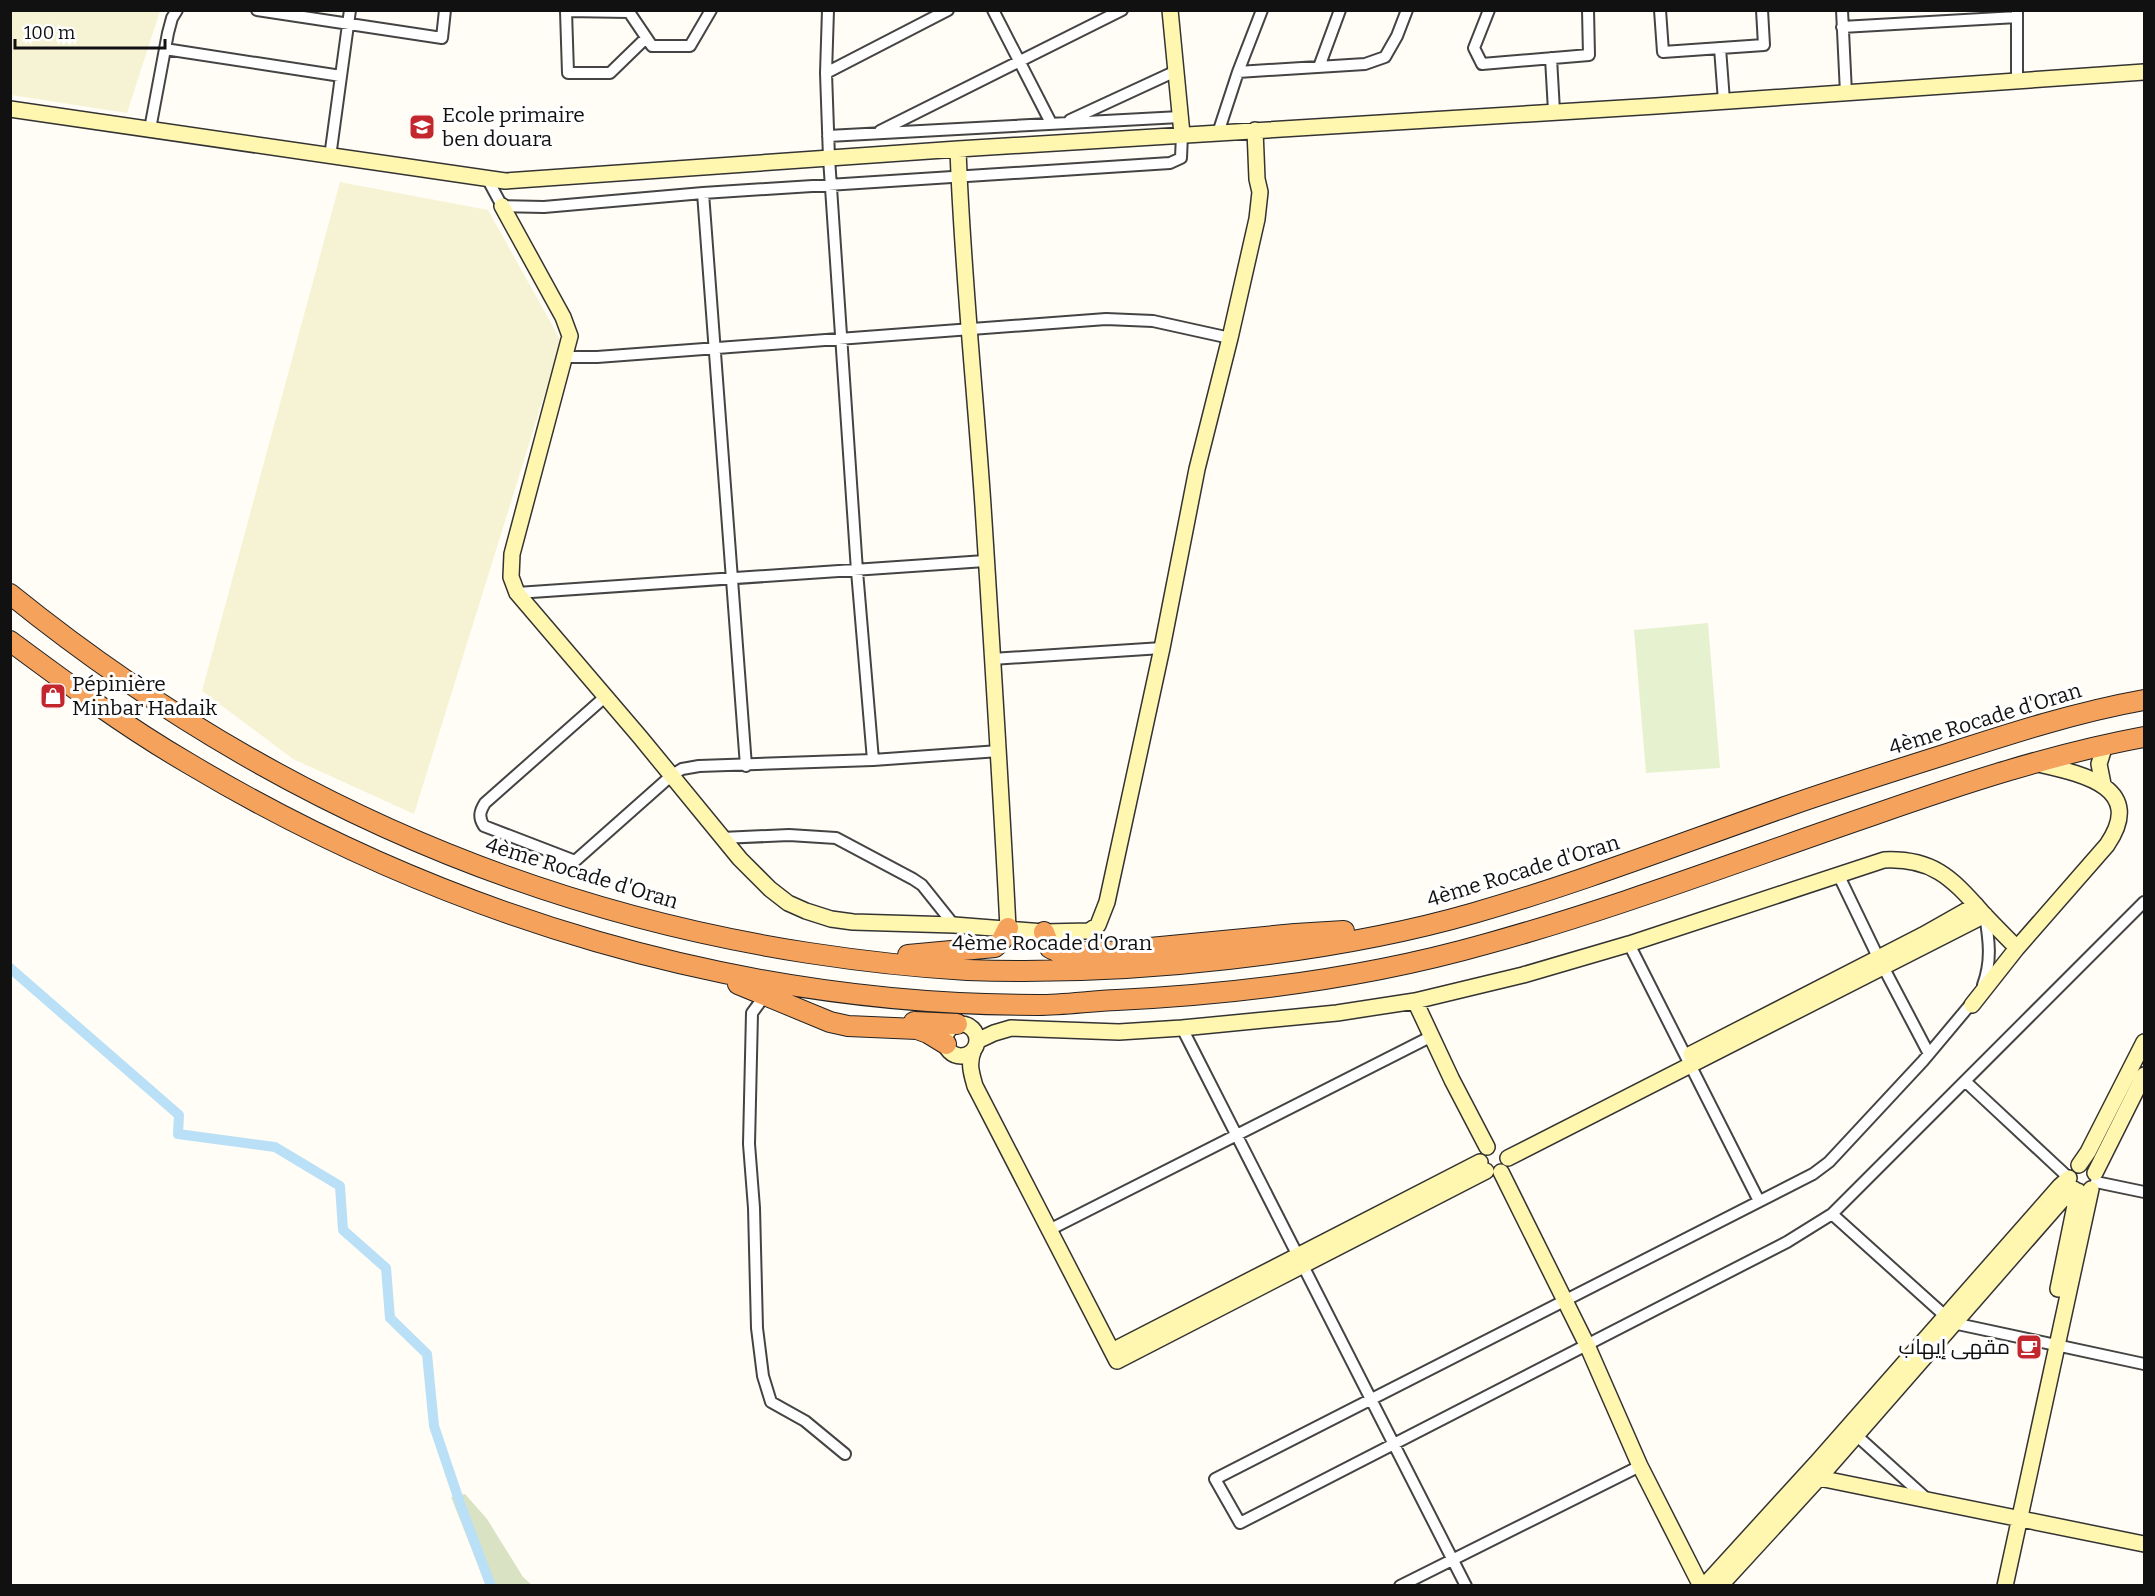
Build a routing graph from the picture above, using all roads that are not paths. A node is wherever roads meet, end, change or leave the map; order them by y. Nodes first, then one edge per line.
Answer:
1 (177, 10) edge
2 (257, 10) edge
3 (350, 10) edge
4 (446, 10) edge
5 (711, 10) edge
6 (719, 10) edge
7 (828, 10) edge
8 (948, 10) edge
9 (993, 10) edge
10 (1122, 10) edge
11 (1170, 10) edge
12 (1262, 10) edge
13 (1340, 10) edge
14 (1407, 10) edge
15 (1489, 10) edge
16 (1588, 10) edge
17 (1660, 10) edge
18 (1762, 10) edge
19 (1842, 10) edge
20 (629, 11) edge
21 (2017, 14) edge
22 (348, 23) junction
23 (1842, 27) junction
24 (646, 38) junction
25 (1720, 48) junction
26 (165, 49) junction
27 (1551, 58) junction
28 (1019, 61) junction
29 (1318, 67) junction
30 (1176, 71) junction
31 (1238, 72) junction
32 (2145, 72) edge
33 (826, 73) junction
34 (341, 76) junction
35 (2017, 81) junction
36 (1846, 93) junction
37 (1724, 101) junction
38 (10, 110) edge
39 (1554, 111) junction
40 (1180, 117) junction
41 (1064, 122) junction
42 (1051, 123) junction
43 (150, 129) junction
44 (1255, 130) junction
45 (875, 133) junction
46 (1218, 133) junction
47 (1182, 134) junction
48 (828, 136) junction
49 (958, 149) junction
50 (330, 157) junction
51 (829, 158) junction
52 (959, 177) junction
53 (488, 180) junction
54 (832, 186) junction
55 (703, 193) junction
56 (502, 206) junction
57 (969, 331) junction
58 (842, 338) junction
59 (1230, 338) junction
60 (715, 348) junction
61 (566, 357) junction
62 (985, 561) junction
63 (857, 571) junction
64 (732, 578) junction
65 (517, 593) junction
66 (10, 594) edge
67 (10, 641) edge
68 (1162, 648) junction
69 (992, 659) junction
70 (606, 696) junction
71 (2145, 700) edge
72 (2145, 737) edge
73 (2145, 743) edge
74 (2109, 744) junction
75 (999, 750) junction
76 (873, 760) junction
77 (2034, 763) junction
78 (746, 766) junction
79 (672, 775) junction
80 (2103, 784) junction
81 (722, 838) junction
82 (1838, 874) junction
83 (2145, 902) edge
84 (1980, 910) junction
85 (954, 925) junction
86 (1419, 927) junction
87 (1008, 928) junction
88 (1044, 932) junction
89 (1629, 944) junction
90 (2017, 948) junction
91 (855, 959) junction
92 (1880, 962) junction
93 (694, 966) junction
94 (766, 994) junction
95 (916, 1000) junction
96 (1415, 1000) junction
97 (1971, 1005) junction
98 (959, 1024) junction
99 (1182, 1028) junction
100 (1011, 1029) junction
101 (1432, 1036) junction
102 (2145, 1042) edge
103 (976, 1045) junction
104 (948, 1048) junction
105 (1929, 1054) junction
106 (1688, 1062) junction
107 (2145, 1075) edge
108 (1966, 1082) junction
109 (975, 1086) junction
110 (1236, 1134) junction
111 (1496, 1162) junction
112 (2084, 1184) junction
113 (2145, 1192) edge
114 (1759, 1201) junction
115 (1832, 1214) junction
116 (1051, 1229) junction
117 (1300, 1259) junction
118 (1565, 1301) junction
119 (1949, 1320) junction
120 (2052, 1343) junction
121 (1587, 1345) junction
122 (2145, 1364) edge
123 (1372, 1400) junction
124 (1856, 1435) junction
125 (1395, 1444) junction
126 (845, 1454) dead end
127 (1640, 1466) junction
128 (1814, 1474) junction
129 (1929, 1500) junction
130 (2016, 1517) junction
131 (2142, 1543) edge
132 (1453, 1559) junction
133 (1400, 1586) edge
134 (1466, 1586) edge
135 (1702, 1586) edge
136 (1720, 1586) edge
137 (1995, 1586) edge
138 (2005, 1586) edge

1 - 26 street
2 - 22 street
3 - 22 street
4 - 22 street
5 - 6 street
5 - 24 street
7 - 33 street
8 - 33 street
9 - 28 street
10 - 28 street
11 - 30 street
12 - 31 street
13 - 29 street
14 - 29 street
15 - 27 street
16 - 27 street
17 - 25 street
18 - 25 street
19 - 23 street
20 - 24 street
20 - 24 street
21 - 23 street
21 - 35 street
22 - 34 street
23 - 36 street
25 - 37 street
26 - 34 street
26 - 43 street
27 - 39 street
28 - 42 street
28 - 45 street
29 - 31 street
30 - 40 street
30 - 41 street
31 - 46 street
32 - 35 street
33 - 48 street
34 - 50 street
35 - 36 street
36 - 37 street
37 - 39 street
38 - 43 street
39 - 44 street
40 - 41 street
40 - 47 street
41 - 42 street
42 - 45 street
43 - 50 street
44 - 46 street
44 - 59 street
45 - 48 street
46 - 47 street
47 - 49 street
47 - 52 street
48 - 51 street
49 - 51 street
49 - 52 street
50 - 53 street
51 - 53 street
51 - 54 street
52 - 54 street
52 - 57 street
53 - 56 street
54 - 55 street
54 - 58 street
55 - 56 street
55 - 60 street
56 - 61 street
57 - 58 street
57 - 59 street
57 - 62 street
58 - 60 street
58 - 63 street
59 - 68 street
60 - 61 street
60 - 64 street
61 - 65 street
62 - 63 street
62 - 69 street
63 - 64 street
63 - 76 street
64 - 65 street
64 - 78 street
65 - 70 street
66 - 91 highway, 4ème Rocade d'Oran
67 - 93 highway
68 - 69 street
68 - 88 street
69 - 75 street
70 - 79 street
70 - 79 street
71 - 86 highway, 4ème Rocade d'Oran
72 - 74 highway
73 - 74 highway
74 - 77 highway
74 - 80 street
75 - 76 street
75 - 87 street
76 - 78 street
77 - 80 street
77 - 95 highway
78 - 79 street
79 - 81 street
80 - 90 street
81 - 85 street
81 - 85 street
82 - 84 street
82 - 89 street
82 - 92 street
83 - 108 street
84 - 90 street
84 - 92 street
84 - 97 street
85 - 87 street
86 - 88 highway
86 - 91 highway, 4ème Rocade d'Oran
87 - 88 street
87 - 91 highway
89 - 96 street
89 - 106 street
90 - 97 street
92 - 105 street
92 - 106 street
93 - 94 highway
93 - 95 highway
94 - 104 highway
94 - 126 street
95 - 98 highway
96 - 99 street
96 - 101 street
97 - 105 street
98 - 100 street
98 - 103 street
98 - 104 street
99 - 100 street
99 - 110 street
100 - 103 street
101 - 110 street
101 - 111 street
102 - 112 street
103 - 104 street
103 - 109 street
104 - 109 street
105 - 114 street
106 - 111 street
106 - 114 street
107 - 112 street
108 - 112 street
108 - 115 street
109 - 116 street
110 - 116 street
110 - 117 street
111 - 117 street
111 - 118 street
112 - 113 street
112 - 119 street
112 - 120 street
114 - 118 street
115 - 119 street
115 - 121 street
116 - 117 street
117 - 123 street
118 - 121 street
118 - 123 street
119 - 120 street
119 - 124 street
119 - 128 street
120 - 122 street
120 - 130 street
121 - 125 street
121 - 127 street
123 - 125 street
123 - 125 street
124 - 128 street
124 - 129 street
125 - 132 street
127 - 132 street
127 - 135 street
128 - 129 street
128 - 135 street
128 - 136 street
129 - 130 street
130 - 131 street
130 - 137 street
130 - 138 street
132 - 133 street
132 - 134 street

